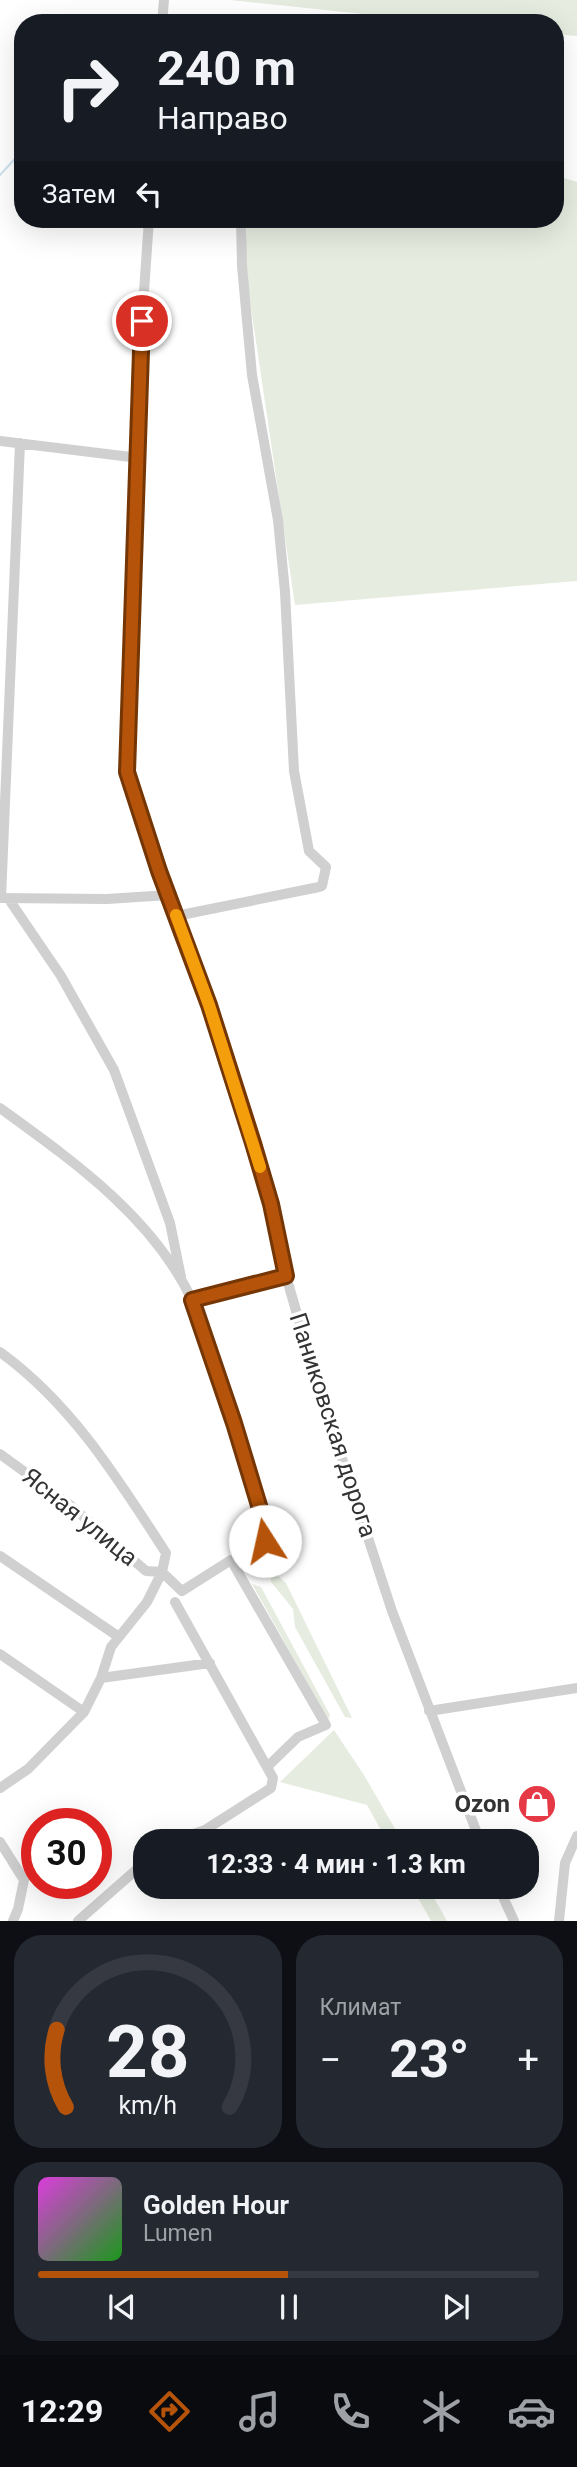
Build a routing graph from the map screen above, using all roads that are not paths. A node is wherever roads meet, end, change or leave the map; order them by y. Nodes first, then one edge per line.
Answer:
1 (148, 228) edge
2 (241, 228) edge
3 (0, 441) edge
4 (20, 443) junction
5 (139, 458) junction
6 (2, 827) edge
7 (168, 895) junction
8 (8, 898) junction
9 (176, 916) junction
10 (0, 1108) edge
11 (181, 1276) junction
12 (286, 1276) junction
13 (192, 1300) junction
14 (0, 1352) edge
15 (0, 1454) edge
16 (0, 1556) edge
17 (235, 1566) junction
18 (162, 1572) junction
19 (176, 1602) dead end
20 (119, 1637) junction
21 (0, 1654) edge
22 (210, 1663) junction
23 (102, 1678) junction
24 (577, 1688) edge
25 (429, 1711) junction
26 (83, 1712) junction
27 (268, 1766) junction
28 (0, 1788) edge
29 (205, 1829) edge
30 (475, 1829) edge
31 (577, 1836) edge
32 (0, 1842) edge
33 (133, 1873) edge
34 (504, 1899) edge
35 (13, 1921) edge
36 (78, 1921) edge
37 (514, 1921) edge
38 (559, 1921) edge

1 - 5 street, Паниковская дорога
2 - 9 street
3 - 4 street
4 - 5 street
4 - 6 street
5 - 7 street, Паниковская дорога
6 - 8 street
7 - 8 street
7 - 9 street, Паниковская дорога
8 - 11 street
9 - 12 street, Паниковская дорога
10 - 11 street
11 - 13 street
12 - 13 street
12 - 25 street, Паниковская дорога
13 - 17 street
14 - 18 street
15 - 18 street, Ясная улица
16 - 20 street
17 - 18 street, Ясная улица
17 - 27 street
18 - 20 street
19 - 22 street
20 - 23 street
21 - 26 street
22 - 23 street
22 - 27 street
23 - 26 street
24 - 25 street
25 - 30 street, Паниковская дорога
26 - 28 street
27 - 29 street
31 - 38 street
32 - 35 street
33 - 36 street
34 - 37 street

